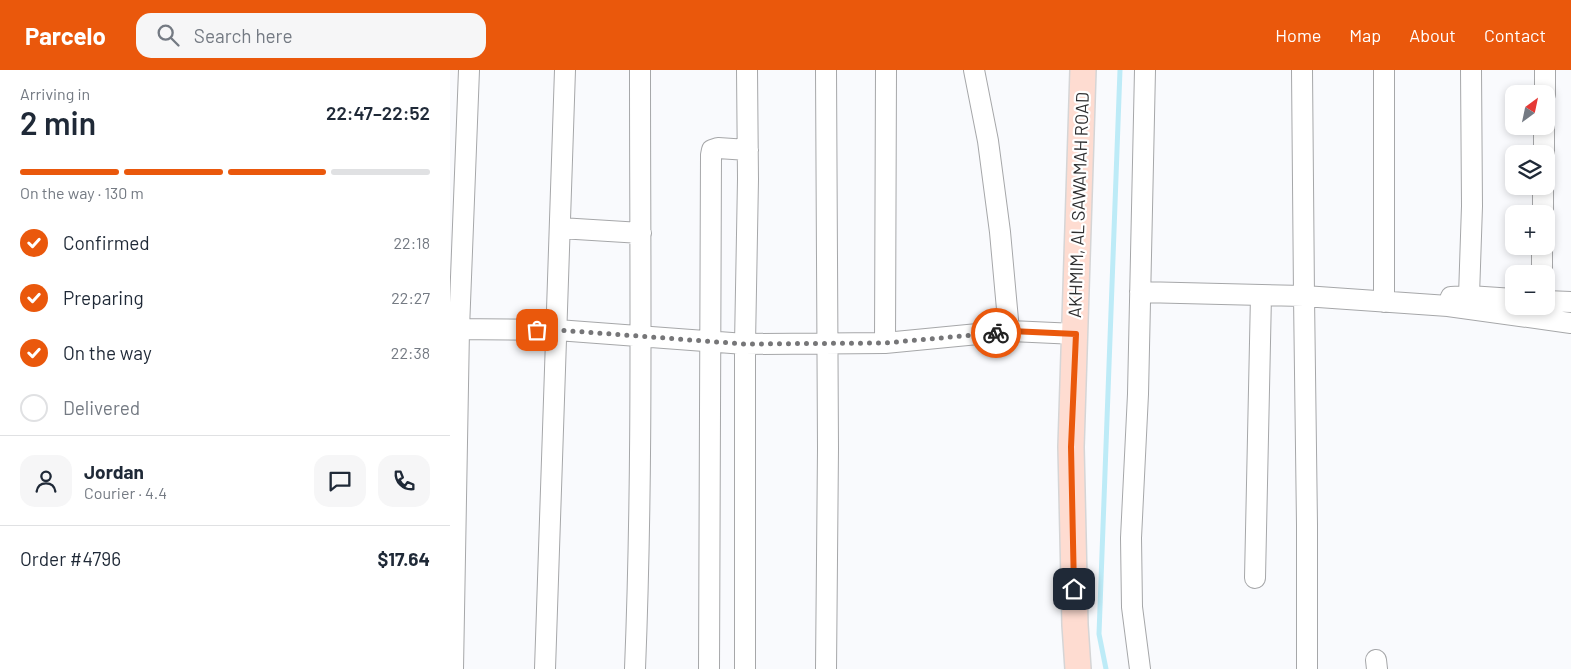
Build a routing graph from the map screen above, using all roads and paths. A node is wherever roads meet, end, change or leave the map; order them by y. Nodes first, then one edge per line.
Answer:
1 (469, 70) edge
2 (566, 70) edge
3 (640, 70) edge
4 (747, 70) edge
5 (826, 70) edge
6 (886, 70) edge
7 (974, 70) edge
8 (1083, 70) edge
9 (1146, 70) edge
10 (1302, 70) edge
11 (1384, 70) edge
12 (1471, 70) edge
13 (1545, 70) edge
14 (1545, 85) edge
15 (748, 150) junction
16 (560, 228) junction
17 (641, 233) junction
18 (1140, 292) junction
19 (1261, 295) junction
20 (1304, 296) junction
21 (1470, 296) junction
22 (1505, 298) edge
23 (1555, 301) edge
24 (1384, 302) junction
25 (1571, 302) edge
26 (1448, 306) junction
27 (1571, 323) edge
28 (454, 329) edge
29 (557, 330) junction
30 (1009, 331) junction
31 (1076, 334) junction
32 (641, 336) junction
33 (709, 341) junction
34 (884, 343) junction
35 (745, 344) junction
36 (827, 344) junction
37 (1255, 578) dead end
38 (453, 669) edge
39 (544, 669) edge
40 (635, 669) edge
41 (708, 669) edge
42 (745, 669) edge
43 (826, 669) edge
44 (1078, 669) edge
45 (1140, 669) edge
46 (1307, 669) edge

1 - 28 street
2 - 16 street
3 - 17 street
4 - 15 street
5 - 36 street
6 - 34 street
7 - 30 street
8 - 31 main road, AKHMIM, AL SAWAMAH ROAD
9 - 18 street
10 - 20 street
11 - 24 street
12 - 21 street
13 - 14 street
15 - 33 street
15 - 35 street
16 - 17 street
16 - 29 street
17 - 32 street
18 - 19 street
18 - 45 street
19 - 20 street
19 - 37 street
20 - 24 street
20 - 46 street
21 - 22 street
21 - 26 street
23 - 25 street
24 - 26 street
26 - 27 street
28 - 29 street
28 - 38 street
29 - 32 street
29 - 39 street
30 - 31 street
30 - 34 street
31 - 44 main road, AKHMIM, AL SAWAMAH ROAD
32 - 33 street
32 - 40 street
33 - 35 street
33 - 41 street
34 - 36 street
35 - 36 street
35 - 42 street
36 - 43 street

